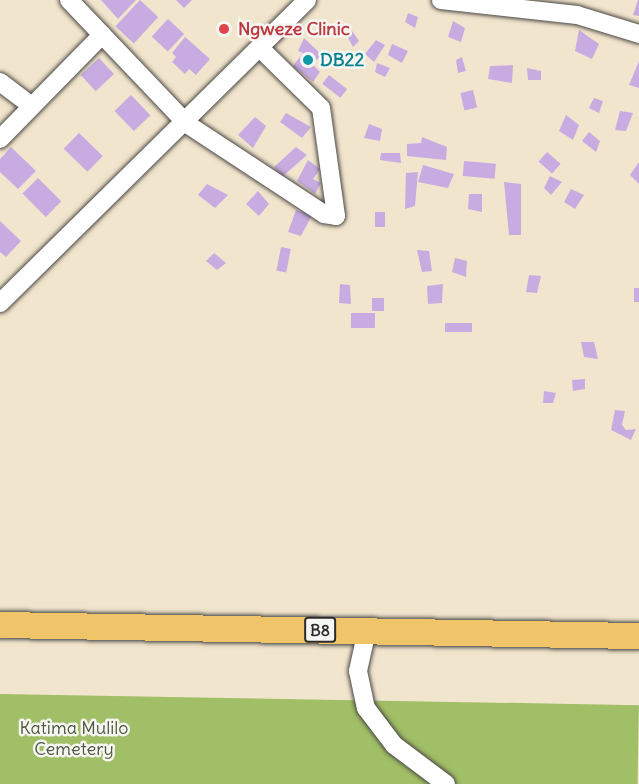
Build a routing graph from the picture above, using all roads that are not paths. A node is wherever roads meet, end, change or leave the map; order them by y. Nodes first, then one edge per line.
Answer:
1 (69, 0) edge
2 (307, 0) edge
3 (441, 0) edge
4 (639, 34) edge
5 (102, 35) junction
6 (260, 48) junction
7 (0, 82) edge
8 (32, 106) junction
9 (187, 124) junction
10 (0, 139) edge
11 (0, 303) edge
12 (0, 625) edge
13 (367, 630) junction
14 (639, 636) edge
15 (446, 784) edge

1 - 5 street
2 - 6 street
3 - 4 street
5 - 8 street
5 - 9 street
6 - 9 street
6 - 9 street
7 - 8 street
8 - 10 street
9 - 11 street
12 - 13 highway, B8
13 - 14 highway, B8
13 - 15 street

